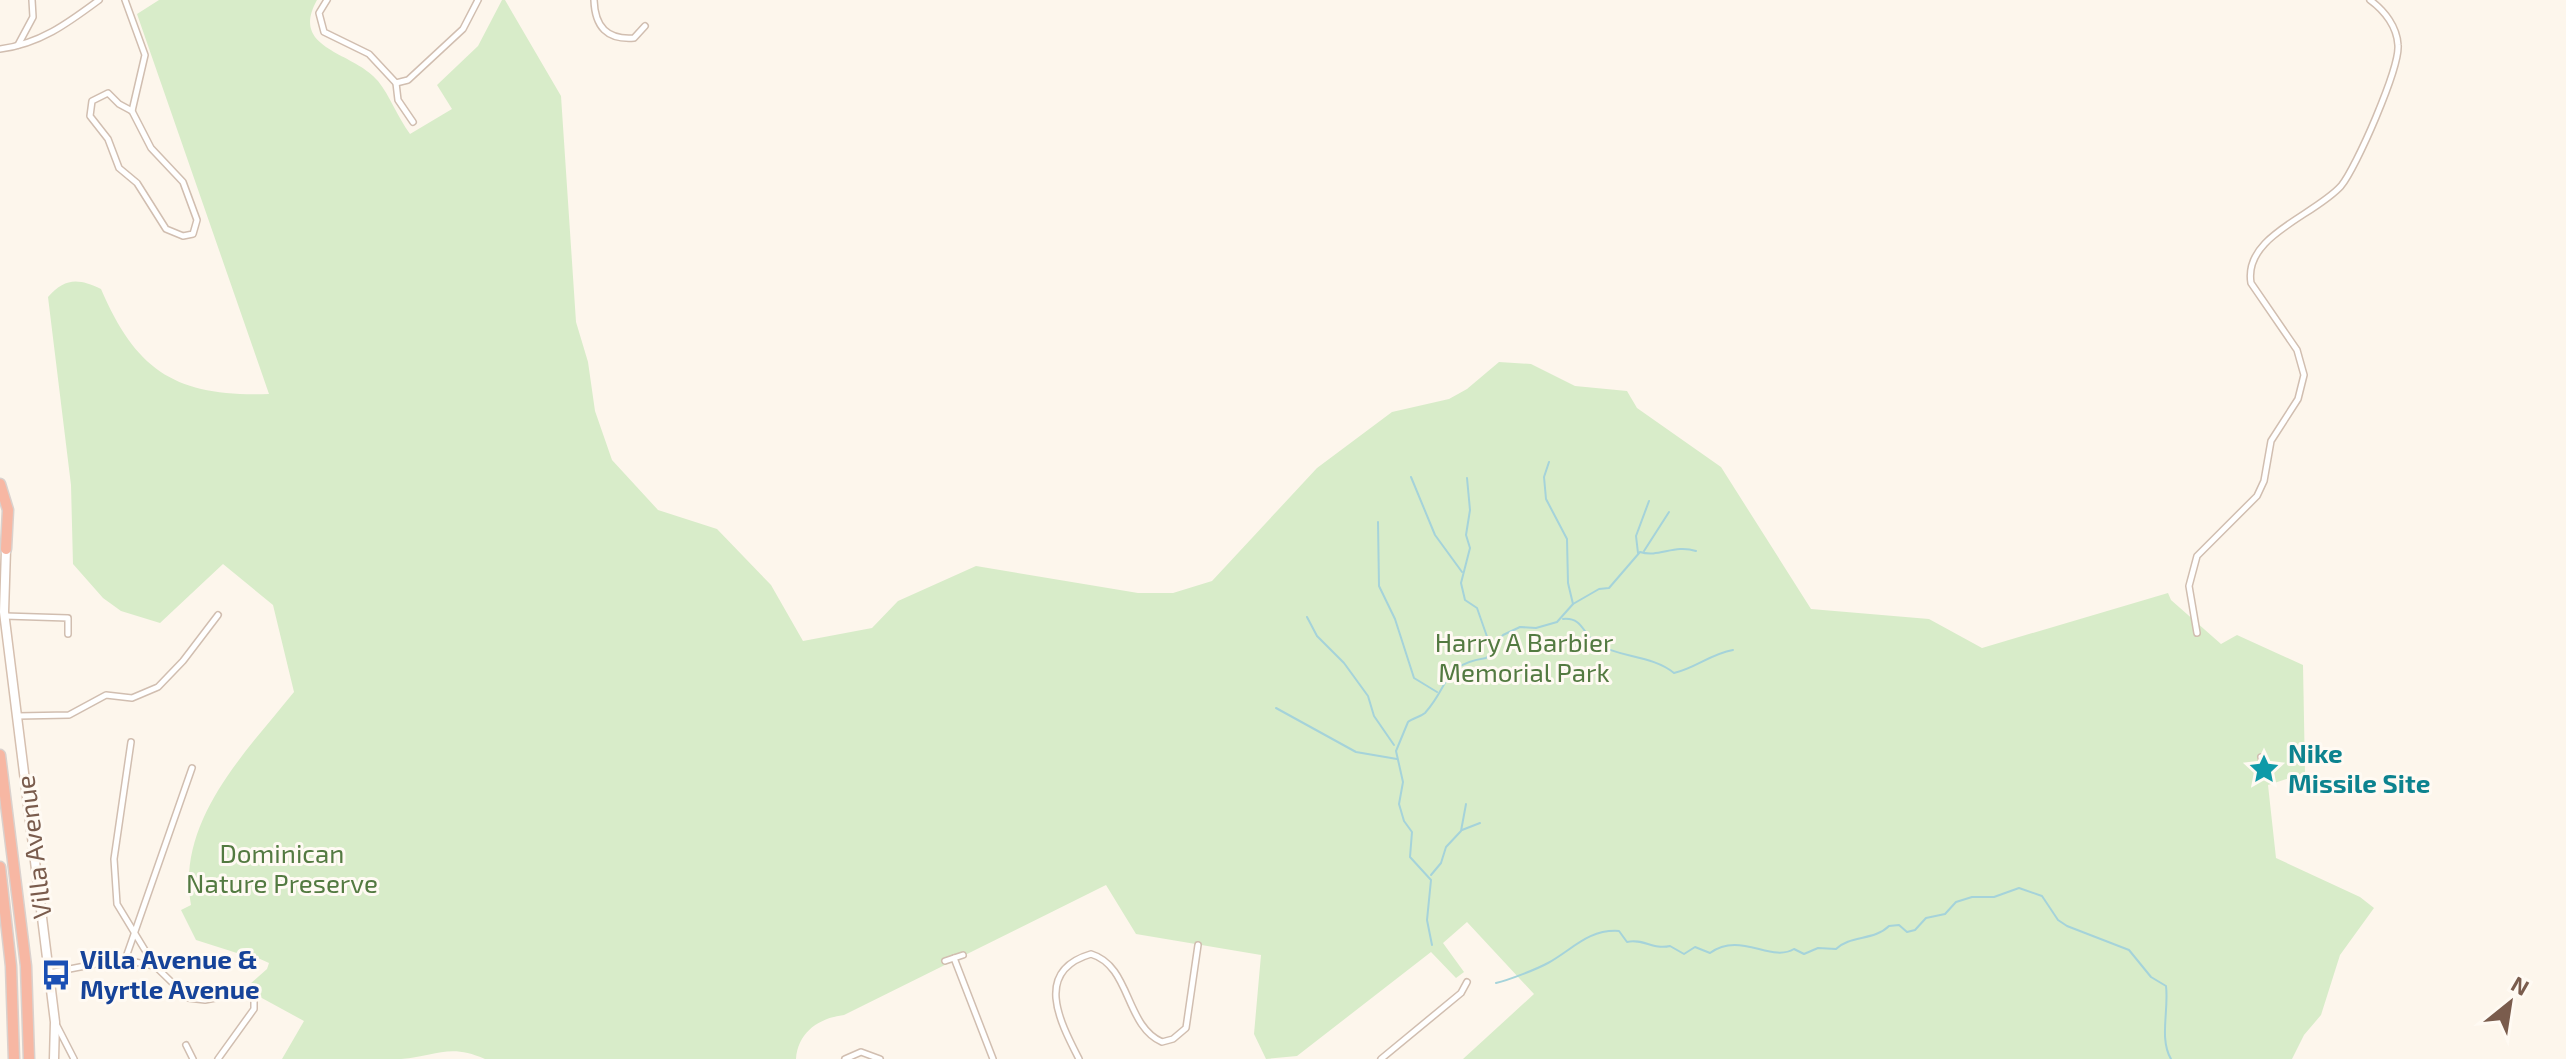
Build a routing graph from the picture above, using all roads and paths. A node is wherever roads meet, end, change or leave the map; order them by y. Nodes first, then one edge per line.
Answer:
1 (32, 0) edge
2 (99, 0) edge
3 (125, 0) edge
4 (327, 0) edge
5 (478, 0) edge
6 (594, 0) edge
7 (2370, 0) edge
8 (645, 26) dead end
9 (18, 46) junction
10 (0, 49) edge
11 (396, 83) junction
12 (132, 111) junction
13 (413, 122) dead end
14 (0, 484) edge
15 (3, 546) edge
16 (0, 571) edge
17 (3, 583) junction
18 (218, 615) dead end
19 (5, 616) junction
20 (2197, 633) dead end
21 (68, 634) dead end
22 (18, 716) junction
23 (131, 742) dead end
24 (0, 755) edge
25 (2261, 757) dead end
26 (192, 768) dead end
27 (2266, 776) dead end
28 (0, 867) edge
29 (133, 930) junction
30 (1198, 945) dead end
31 (963, 955) dead end
32 (954, 958) junction
33 (125, 960) junction
34 (945, 961) dead end
35 (156, 967) junction
36 (49, 973) junction
37 (1467, 982) dead end
38 (55, 1022) junction
39 (186, 1045) dead end
40 (14, 1059) edge
41 (29, 1059) edge
42 (54, 1059) edge
43 (74, 1059) edge
44 (193, 1059) edge
45 (218, 1059) edge
46 (845, 1059) edge
47 (880, 1059) edge
48 (993, 1059) edge
49 (1079, 1059) edge
50 (1381, 1059) edge

1 - 9 street
2 - 9 street
3 - 12 street
4 - 11 street
5 - 11 street
6 - 8 street
7 - 20 street
9 - 10 street
11 - 13 street
12 - 12 street
14 - 15 highway
15 - 17 street, Villa Avenue
16 - 17 street, Villa Avenue
17 - 19 street, Villa Avenue
18 - 22 street
19 - 21 street
19 - 22 street, Villa Avenue
22 - 36 street, Villa Avenue
23 - 29 street
24 - 41 highway
25 - 27 street
26 - 29 street
28 - 40 highway
29 - 33 street
29 - 35 street
30 - 49 street
31 - 32 street
32 - 34 street
32 - 48 street
33 - 35 street
33 - 36 street
35 - 45 street
36 - 38 street, Villa Avenue
37 - 50 street
38 - 42 street
38 - 43 street, Villa Avenue
39 - 44 street
46 - 47 street

